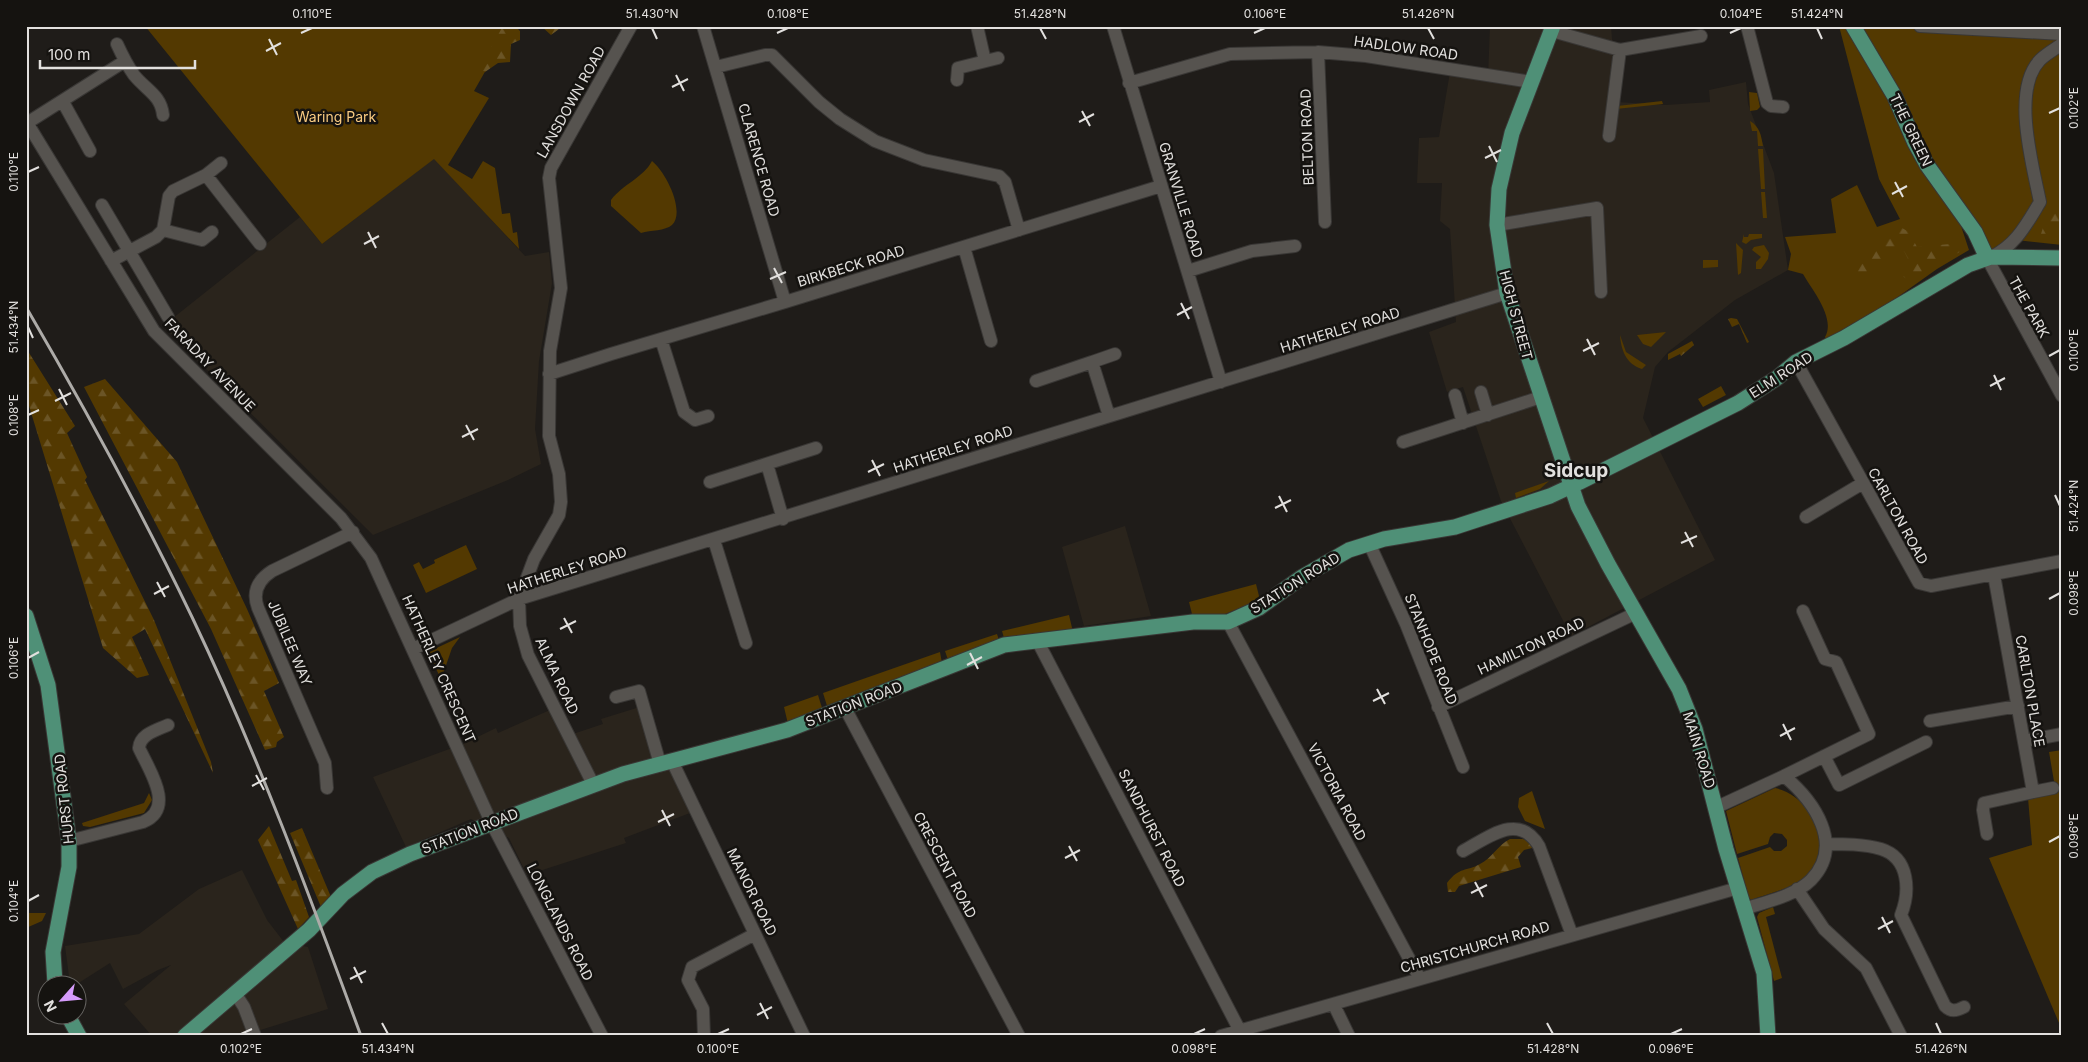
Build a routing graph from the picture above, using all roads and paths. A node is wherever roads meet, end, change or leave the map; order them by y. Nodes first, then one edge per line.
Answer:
1 (631, 26) edge
2 (703, 26) edge
3 (977, 26) edge
4 (1113, 26) edge
5 (1746, 26) edge
6 (1853, 26) edge
7 (1920, 26) edge
8 (1553, 29) edge
9 (2062, 34) edge
10 (1701, 36) dead end
11 (117, 44) dead end
12 (2062, 44) edge
13 (1620, 50) junction
14 (1318, 52) junction
15 (998, 58) dead end
16 (125, 61) junction
17 (985, 61) junction
18 (716, 68) junction
19 (957, 80) dead end
20 (1129, 82) junction
21 (1532, 82) junction
22 (63, 102) junction
23 (1783, 107) dead end
24 (163, 116) dead end
25 (27, 122) edge
26 (1609, 136) dead end
27 (90, 151) dead end
28 (221, 163) dead end
29 (206, 175) junction
30 (1161, 186) junction
31 (102, 205) dead end
32 (1325, 222) dead end
33 (1497, 225) junction
34 (163, 230) junction
35 (1019, 230) junction
36 (212, 232) dead end
37 (260, 244) dead end
38 (1295, 246) dead end
39 (964, 247) junction
40 (129, 251) junction
41 (1989, 258) junction
42 (2062, 258) edge
43 (111, 261) junction
44 (1188, 272) junction
45 (1601, 292) dead end
46 (1508, 293) junction
47 (785, 302) junction
48 (168, 317) dead end
49 (661, 339) junction
50 (991, 342) dead end
51 (1115, 354) dead end
52 (1092, 362) junction
53 (1796, 362) junction
54 (549, 374) junction
55 (1036, 381) dead end
56 (1221, 382) junction
57 (1481, 392) dead end
58 (1455, 395) dead end
59 (2062, 396) edge
60 (1541, 397) junction
61 (1488, 415) junction
62 (708, 416) dead end
63 (1109, 416) junction
64 (1463, 423) junction
65 (1403, 442) dead end
66 (816, 448) dead end
67 (767, 464) junction
68 (710, 482) dead end
69 (1863, 483) junction
70 (1571, 486) junction
71 (1806, 517) dead end
72 (783, 519) junction
73 (354, 532) junction
74 (714, 540) junction
75 (1369, 543) junction
76 (2062, 561) edge
77 (1994, 575) junction
78 (518, 599) junction
79 (1803, 611) dead end
80 (1636, 613) junction
81 (26, 616) edge
82 (1228, 622) junction
83 (1037, 640) junction
84 (746, 643) dead end
85 (413, 649) junction
86 (616, 697) dead end
87 (2018, 706) junction
88 (1438, 707) junction
89 (845, 708) junction
90 (1930, 721) dead end
91 (168, 725) dead end
92 (2062, 734) edge
93 (2024, 740) junction
94 (1926, 742) dead end
95 (1824, 756) junction
96 (666, 763) junction
97 (1463, 767) dead end
98 (1784, 776) junction
99 (593, 784) junction
100 (327, 788) dead end
101 (2053, 788) dead end
102 (2033, 792) junction
103 (1717, 807) junction
104 (491, 822) junction
105 (1987, 834) dead end
106 (69, 840) junction
107 (1826, 844) junction
108 (1463, 851) dead end
109 (1738, 888) junction
110 (1797, 890) junction
111 (1744, 909) junction
112 (755, 934) junction
113 (1572, 935) junction
114 (54, 974) edge
115 (1419, 977) junction
116 (235, 993) junction
117 (1334, 1005) junction
118 (1964, 1007) dead end
119 (73, 1024) edge
120 (1240, 1031) junction
121 (79, 1035) edge
122 (185, 1036) edge
123 (255, 1036) edge
124 (602, 1036) edge
125 (704, 1036) edge
126 (804, 1036) edge
127 (1019, 1036) edge
128 (1221, 1036) edge
129 (1349, 1036) edge
130 (1768, 1036) edge
131 (1901, 1036) edge

1 - 54 street, LANSDOWN ROAD
2 - 18 street, CLARENCE ROAD
3 - 17 street
4 - 20 street, GRANVILLE ROAD
5 - 23 street
6 - 41 main road, THE GREEN
7 - 9 street
8 - 13 street
8 - 21 main road, HIGH STREET
10 - 13 street
11 - 16 street
12 - 41 street
13 - 26 street
14 - 20 street, HADLOW ROAD
14 - 21 street, HADLOW ROAD
14 - 32 street, BELTON ROAD
15 - 17 street
16 - 22 street
16 - 24 street
17 - 19 street
18 - 35 street
18 - 47 street, CLARENCE ROAD
20 - 30 street, GRANVILLE ROAD
21 - 33 main road, HIGH STREET
22 - 25 street
22 - 27 street
25 - 43 street, FARADAY AVENUE
28 - 29 street
29 - 34 street
29 - 37 street
30 - 35 street, BIRKBECK ROAD
30 - 44 street, GRANVILLE ROAD
31 - 40 street
33 - 45 street
33 - 46 main road, HIGH STREET
34 - 36 street
34 - 40 street
35 - 39 street, BIRKBECK ROAD
38 - 44 street
39 - 47 street, BIRKBECK ROAD
39 - 50 street
40 - 43 street
40 - 48 street
41 - 42 main road
41 - 53 main road, ELM ROAD
41 - 59 street, THE PARK
43 - 73 street, FARADAY AVENUE
44 - 56 street, GRANVILLE ROAD
46 - 56 street, HATHERLEY ROAD
46 - 60 main road, HIGH STREET
47 - 49 street, BIRKBECK ROAD
49 - 54 street, BIRKBECK ROAD
49 - 62 street
51 - 52 street
52 - 55 street
52 - 63 street
53 - 69 street, CARLTON ROAD
53 - 70 main road, ELM ROAD
54 - 78 street, ALMA ROAD
56 - 63 street, HATHERLEY ROAD
57 - 61 street
58 - 64 street
60 - 61 street
60 - 70 main road, HIGH STREET
61 - 64 street
63 - 72 street, HATHERLEY ROAD
64 - 65 street
66 - 67 street
67 - 68 street
67 - 72 street
69 - 71 street
69 - 77 street, CARLTON ROAD
70 - 75 main road, STATION ROAD
70 - 80 main road, MAIN ROAD
72 - 74 street, HATHERLEY ROAD
73 - 85 street, HATHERLEY CRESCENT
73 - 100 street, JUBILEE WAY
74 - 78 street, HATHERLEY ROAD
74 - 84 street
75 - 82 main road, STATION ROAD
75 - 88 street, STANHOPE ROAD
76 - 77 street, CARLTON ROAD
77 - 87 street, CARLTON PLACE
78 - 85 street, HATHERLEY ROAD
78 - 99 street, ALMA ROAD
79 - 95 street
80 - 88 street, HAMILTON ROAD
80 - 103 main road, MAIN ROAD
81 - 106 main road, HURST ROAD
82 - 83 main road, STATION ROAD
82 - 115 street, VICTORIA ROAD
83 - 89 main road, STATION ROAD
83 - 120 street, SANDHURST ROAD
85 - 104 street, HATHERLEY CRESCENT
86 - 96 street, MANOR ROAD
87 - 90 street
87 - 93 street, CARLTON PLACE
88 - 97 street, STANHOPE ROAD
89 - 96 main road, STATION ROAD
89 - 127 street, CRESCENT ROAD
91 - 106 street
92 - 93 street
93 - 102 street, CARLTON PLACE
94 - 95 street
95 - 98 street
96 - 99 main road, STATION ROAD
96 - 112 street, MANOR ROAD
98 - 103 street
98 - 107 street
99 - 104 main road, STATION ROAD
101 - 102 street
102 - 105 street
103 - 109 main road, MAIN ROAD
104 - 116 main road, STATION ROAD
104 - 124 street, LONGLANDS ROAD
106 - 114 main road, HURST ROAD
107 - 110 street
107 - 118 street
108 - 113 street
109 - 111 main road, MAIN ROAD
109 - 113 street, CHRISTCHURCH ROAD
110 - 111 street
110 - 131 street
111 - 130 main road, MAIN ROAD
112 - 125 street
112 - 126 street, MANOR ROAD
113 - 115 street, CHRISTCHURCH ROAD
115 - 117 street, CHRISTCHURCH ROAD
116 - 122 main road, STATION ROAD
116 - 123 street
117 - 120 street, CHRISTCHURCH ROAD
117 - 129 street
119 - 121 main road
120 - 128 street, CHRISTCHURCH ROAD

